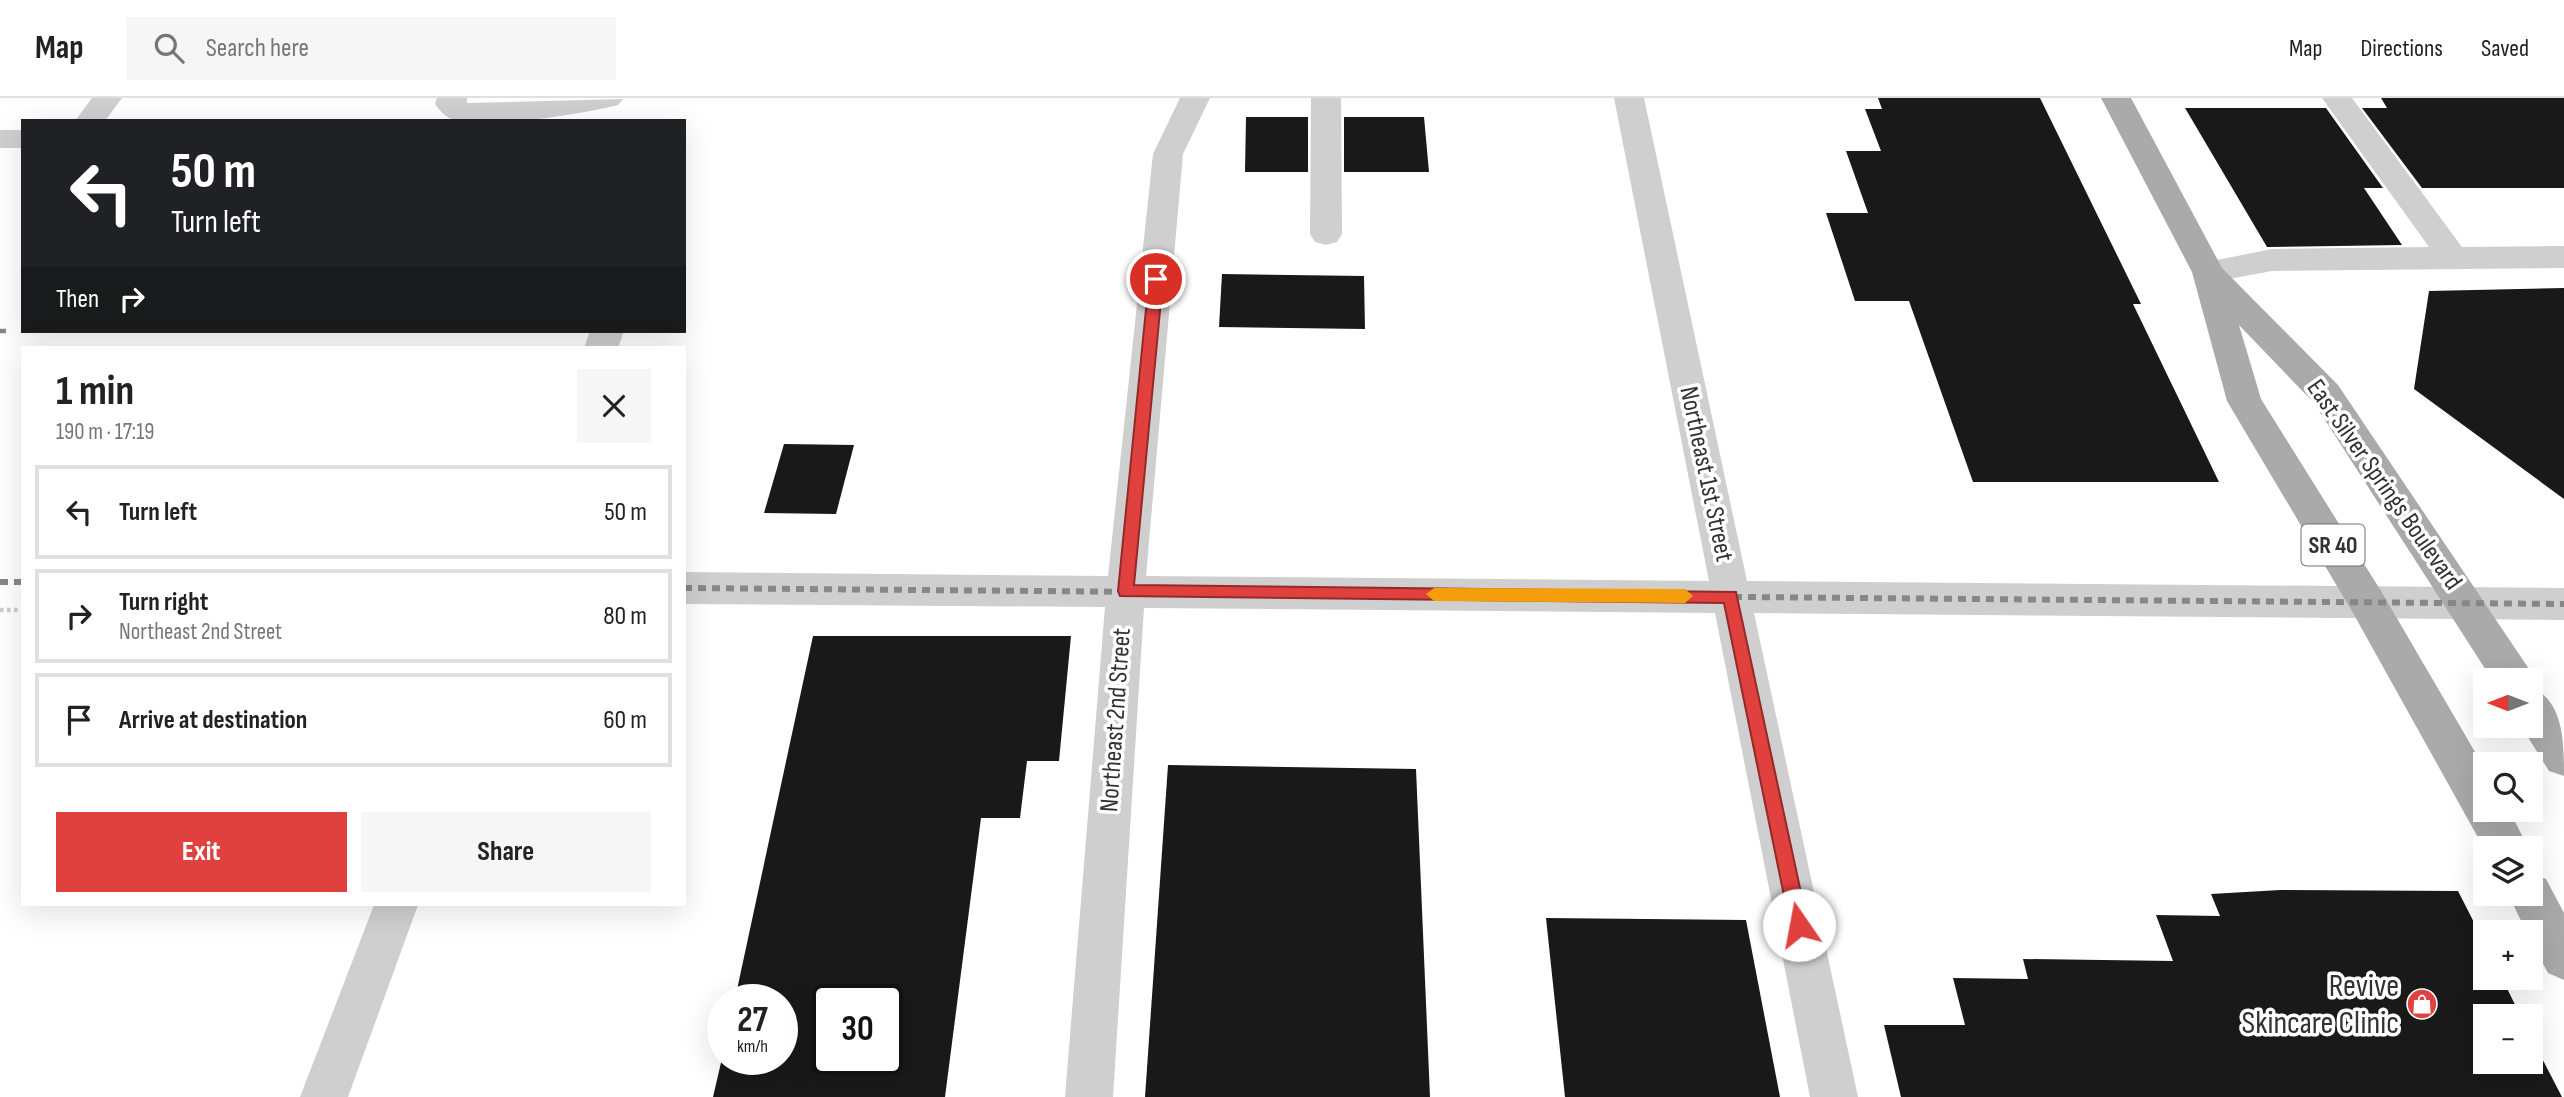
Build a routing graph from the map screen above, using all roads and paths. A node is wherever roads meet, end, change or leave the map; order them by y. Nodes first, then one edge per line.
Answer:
1 (107, 98) edge
2 (452, 98) edge
3 (608, 98) edge
4 (1195, 98) edge
5 (1326, 98) edge
6 (1629, 98) edge
7 (2116, 98) edge
8 (2337, 98) edge
9 (91, 119) edge
10 (620, 119) edge
11 (0, 139) edge
12 (21, 139) edge
13 (1326, 234) dead end
14 (2564, 257) edge
15 (2453, 258) junction
16 (2208, 272) junction
17 (686, 588) edge
18 (1126, 591) junction
19 (1731, 597) junction
20 (2367, 602) junction
21 (2467, 603) junction
22 (2564, 604) edge
23 (0, 610) edge
24 (21, 610) edge
25 (2507, 668) edge
26 (2543, 725) edge
27 (2564, 758) edge
28 (2473, 786) edge
29 (396, 906) edge
30 (2536, 906) edge
31 (2564, 958) edge
32 (324, 1097) edge
33 (1089, 1097) edge
34 (1834, 1097) edge

1 - 9 street
2 - 3 street
3 - 10 street
4 - 18 street, Northeast 2nd Street
5 - 13 street
6 - 19 street, Northeast 1st Street
7 - 16 main road, East Silver Springs Boulevard / SR 40
8 - 15 street
11 - 12 street
14 - 15 street
15 - 16 street
16 - 20 main road, East Silver Springs Boulevard / SR 40
16 - 21 main road, East Silver Springs Boulevard / SR 40
17 - 18 street
18 - 19 street
18 - 33 street, Northeast 2nd Street
19 - 20 street
19 - 34 street, Northeast 1st Street
20 - 21 street
20 - 28 main road, East Silver Springs Boulevard / SR 40
21 - 22 street
21 - 25 main road, East Silver Springs Boulevard / SR 40
23 - 24 path
26 - 27 main road
29 - 32 street
30 - 31 main road

